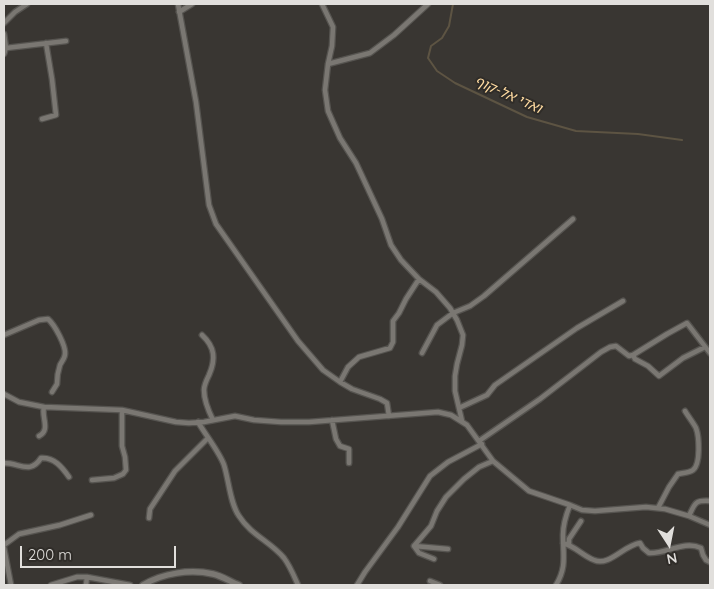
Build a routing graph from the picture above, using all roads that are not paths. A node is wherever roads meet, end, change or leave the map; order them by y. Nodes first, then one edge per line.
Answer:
1 (27, 4) edge
2 (178, 4) edge
3 (192, 4) edge
4 (322, 4) edge
5 (428, 4) edge
6 (179, 12) junction
7 (4, 23) edge
8 (4, 34) edge
9 (66, 41) dead end
10 (46, 43) junction
11 (6, 48) junction
12 (4, 54) edge
13 (328, 64) junction
14 (42, 119) dead end
15 (573, 219) dead end
16 (419, 279) junction
17 (623, 301) dead end
18 (453, 312) junction
19 (4, 335) edge
20 (202, 335) dead end
21 (705, 347) junction
22 (422, 353) dead end
23 (710, 354) edge
24 (634, 355) junction
25 (340, 382) junction
26 (52, 392) dead end
27 (4, 394) edge
28 (44, 407) junction
29 (459, 408) junction
30 (122, 410) junction
31 (685, 411) dead end
32 (389, 416) junction
33 (213, 420) junction
34 (332, 420) junction
35 (462, 421) junction
36 (198, 422) junction
37 (39, 436) dead end
38 (208, 438) junction
39 (481, 443) junction
40 (493, 461) junction
41 (4, 462) edge
42 (349, 463) dead end
43 (69, 477) dead end
44 (92, 480) dead end
45 (710, 501) edge
46 (570, 505) junction
47 (658, 508) junction
48 (91, 515) dead end
49 (689, 516) junction
50 (149, 518) dead end
51 (581, 521) dead end
52 (710, 525) edge
53 (566, 543) junction
54 (4, 546) edge
55 (414, 546) junction
56 (448, 549) dead end
57 (434, 559) dead end
58 (710, 562) edge
59 (4, 574) edge
60 (87, 577) junction
61 (430, 581) dead end
62 (11, 583) edge
63 (51, 585) edge
64 (86, 585) edge
65 (130, 585) edge
66 (143, 585) edge
67 (239, 585) edge
68 (298, 585) edge
69 (358, 585) edge
70 (440, 585) edge
71 (556, 585) edge

1 - 7 street
2 - 6 street
3 - 6 street
4 - 13 street
5 - 13 street
6 - 25 street
8 - 11 street
9 - 10 street
10 - 11 street
10 - 14 street
11 - 12 street
13 - 16 street
15 - 18 street
16 - 18 street
16 - 25 street
17 - 29 street
18 - 22 street
18 - 29 street
19 - 26 street
20 - 33 street
21 - 23 street
21 - 24 street
21 - 24 street
24 - 39 street
25 - 32 street
27 - 28 street
28 - 30 street
28 - 37 street
29 - 35 street
30 - 36 street
30 - 44 street
31 - 47 street
32 - 34 street
32 - 35 street
33 - 34 street
33 - 36 street
34 - 42 street
35 - 39 street
36 - 38 street
38 - 50 street
38 - 68 street
39 - 40 street
39 - 69 street
40 - 46 street
40 - 55 street
41 - 43 street
45 - 49 street
46 - 47 street
46 - 53 street
47 - 49 street
48 - 54 street
49 - 52 street
51 - 53 street
53 - 58 street
53 - 71 street
54 - 62 street
55 - 56 street
55 - 57 street
59 - 62 street
60 - 63 street
60 - 64 street
60 - 65 street
61 - 70 street
66 - 67 street

